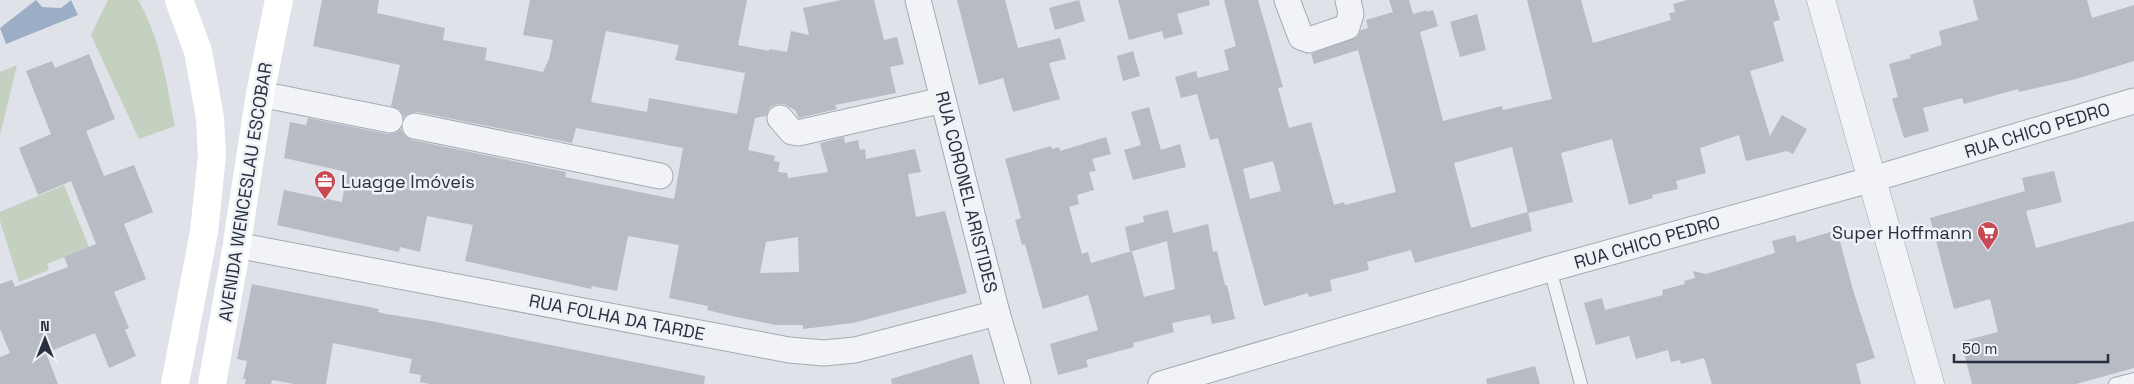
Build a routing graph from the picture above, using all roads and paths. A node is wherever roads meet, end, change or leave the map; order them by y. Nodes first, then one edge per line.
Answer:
1 (179, 0) edge
2 (279, 0) edge
3 (918, 0) edge
4 (1287, 0) edge
5 (1348, 0) edge
6 (1821, 0) edge
7 (260, 94) junction
8 (944, 100) junction
9 (2134, 101) edge
10 (780, 118) dead end
11 (390, 120) dead end
12 (415, 126) dead end
13 (660, 176) dead end
14 (1873, 179) junction
15 (236, 245) junction
16 (1550, 269) junction
17 (997, 313) junction
18 (2134, 379) edge
19 (175, 384) edge
20 (212, 384) edge
21 (1018, 384) edge
22 (1161, 384) edge
23 (1581, 384) edge
24 (1930, 384) edge
25 (2115, 384) edge

1 - 19 main road, AVENIDA WENCESLAU ESCOBAR
2 - 7 main road, AVENIDA WENCESLAU ESCOBAR
3 - 8 street, RUA CORONEL ARISTIDES
4 - 5 street
6 - 14 street
7 - 11 street
7 - 15 main road, AVENIDA WENCESLAU ESCOBAR
8 - 10 street
8 - 17 street, RUA CORONEL ARISTIDES
9 - 14 street, RUA CHICO PEDRO
12 - 13 street
14 - 16 street, RUA CHICO PEDRO
14 - 24 street
15 - 17 street, RUA FOLHA DA TARDE
15 - 20 main road, AVENIDA WENCESLAU ESCOBAR
16 - 22 street, RUA CHICO PEDRO
16 - 23 lane
17 - 21 street, RUA CORONEL ARISTIDES
18 - 25 lane

